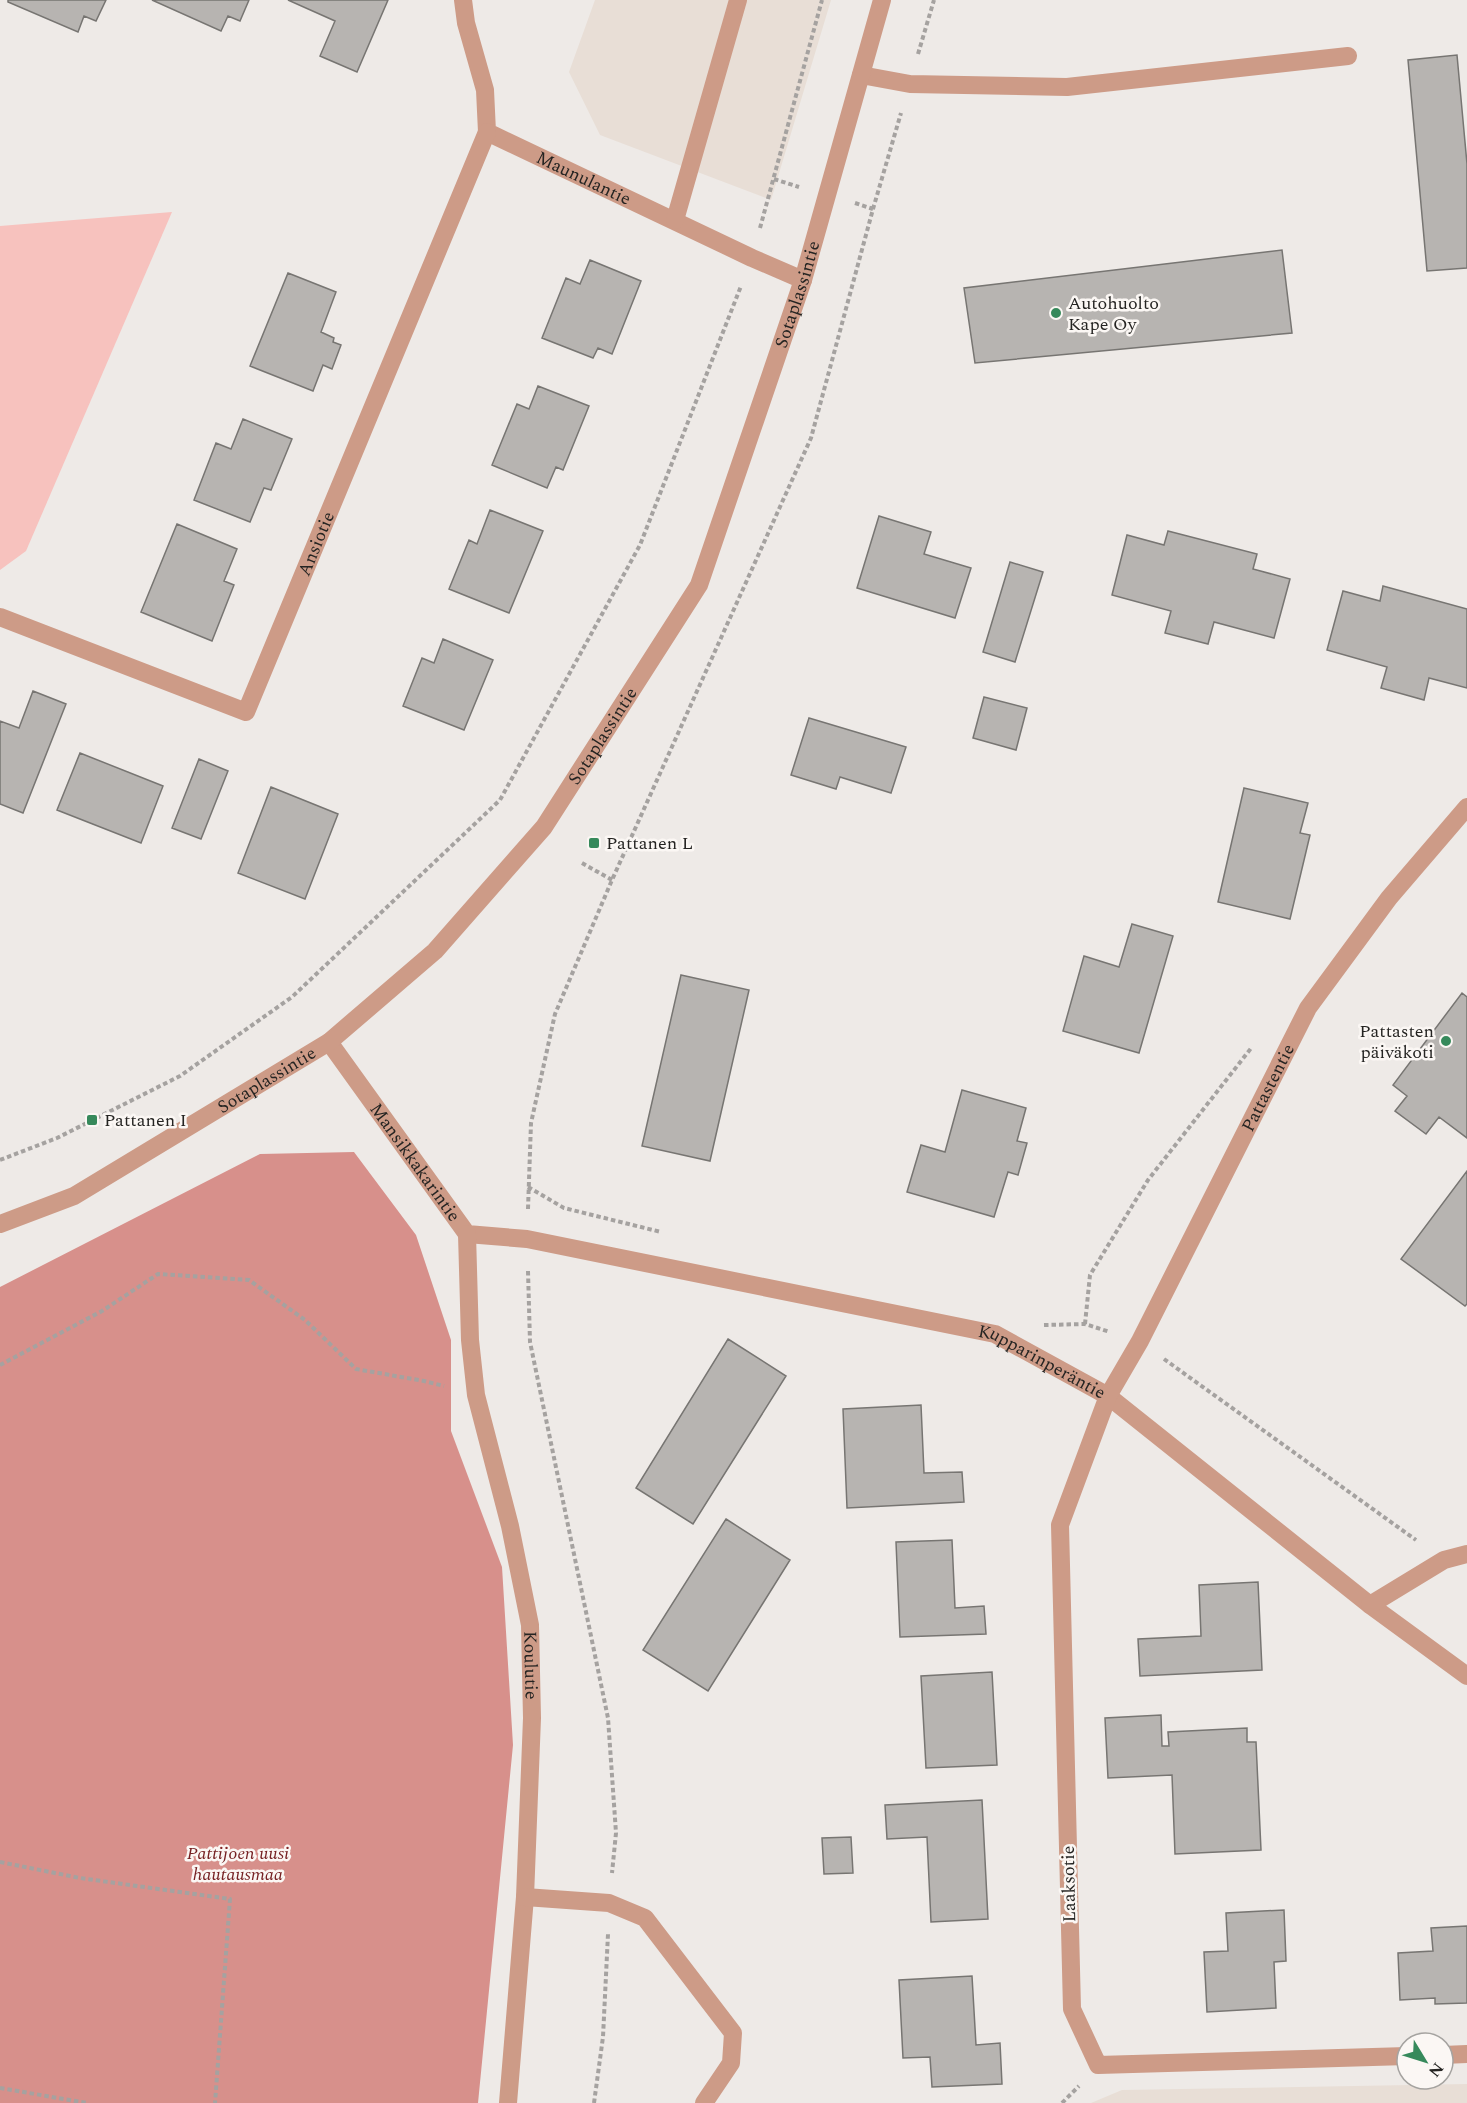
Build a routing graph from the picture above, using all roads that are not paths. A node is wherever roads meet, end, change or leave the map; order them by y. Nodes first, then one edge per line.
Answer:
1 (463, 0) edge
2 (738, 0) edge
3 (882, 0) edge
4 (1348, 56) dead end
5 (861, 75) junction
6 (487, 132) junction
7 (675, 220) junction
8 (803, 280) junction
9 (0, 617) edge
10 (1467, 807) edge
11 (328, 1042) junction
12 (0, 1224) edge
13 (467, 1234) junction
14 (527, 1239) joint
15 (1108, 1396) junction
16 (1467, 1554) edge
17 (1370, 1605) junction
18 (1467, 1676) edge
19 (525, 1897) junction
20 (1395, 2056) edge
21 (508, 2103) edge
22 (704, 2103) edge

1 - 6 street
2 - 7 street
3 - 5 street, Sotaplassintie
4 - 5 street
5 - 8 street, Sotaplassintie
6 - 7 street, Maunulantie
6 - 9 street, Ansiotie
7 - 8 street, Maunulantie
8 - 11 street, Sotaplassintie
10 - 15 street, Pattastentie
11 - 12 street, Sotaplassintie
11 - 13 street, Mansikkakarintie
13 - 14 street, Mansikkakarintie
13 - 19 street, Koulutie
14 - 15 street, Kupparinperäntie
15 - 17 street, Kupparinperäntie
15 - 20 street, Laaksotie
16 - 17 street
17 - 18 street, Kupparinperäntie
19 - 21 street, Koulutie
19 - 22 street

